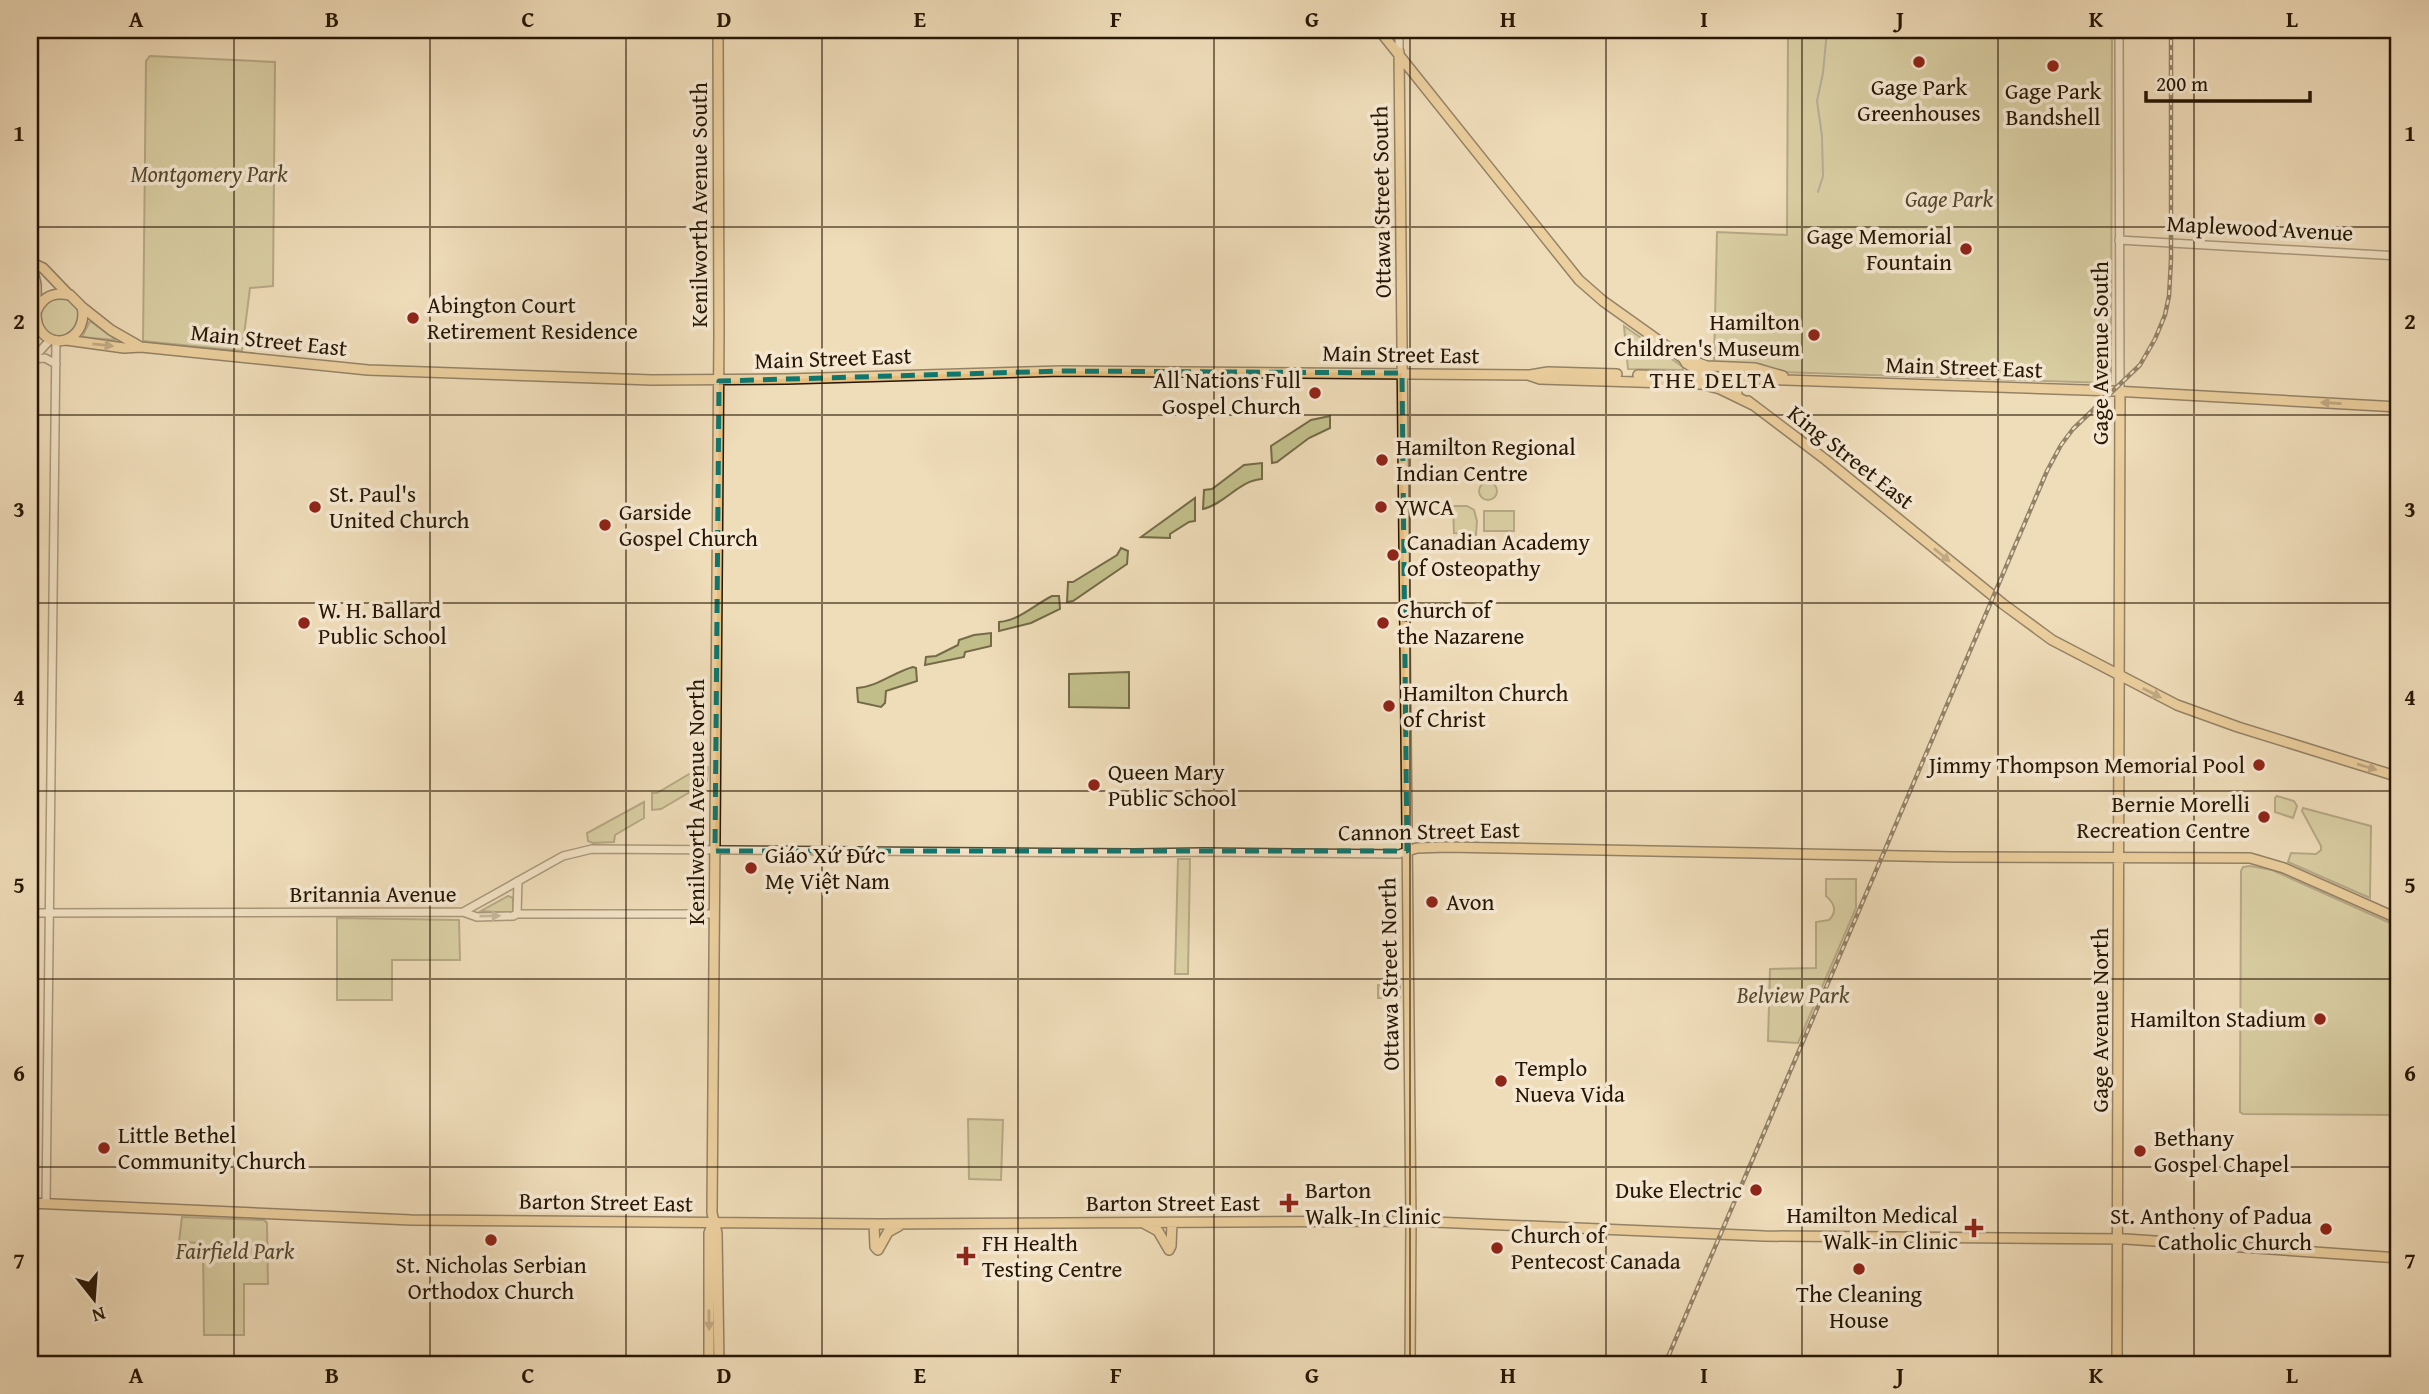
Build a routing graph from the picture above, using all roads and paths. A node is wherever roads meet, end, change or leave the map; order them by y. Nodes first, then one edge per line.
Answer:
1 (718, 30) edge
2 (1379, 30) edge
3 (1399, 30) edge
4 (2119, 30) edge
5 (1399, 51) junction
6 (2119, 240) junction
7 (2399, 256) edge
8 (30, 263) edge
9 (70, 295) junction
10 (82, 307) junction
11 (37, 315) junction
12 (58, 340) junction
13 (141, 347) junction
14 (30, 355) edge
15 (1683, 358) junction
16 (56, 364) junction
17 (1402, 373) junction
18 (1528, 375) junction
19 (1707, 377) junction
20 (1765, 379) junction
21 (719, 381) junction
22 (1806, 381) junction
23 (2120, 391) junction
24 (1741, 395) junction
25 (1753, 405) junction
26 (2399, 407) edge
27 (2120, 676) junction
28 (2399, 777) edge
29 (715, 851) junction
30 (1407, 851) junction
31 (2120, 858) junction
32 (517, 881) junction
33 (463, 912) junction
34 (30, 913) edge
35 (49, 913) junction
36 (517, 914) junction
37 (714, 914) junction
38 (2399, 919) edge
39 (30, 1202) edge
40 (46, 1203) junction
41 (1411, 1221) junction
42 (713, 1223) junction
43 (1144, 1223) junction
44 (1172, 1223) junction
45 (874, 1224) junction
46 (903, 1224) junction
47 (2118, 1239) junction
48 (2399, 1258) edge
49 (709, 1364) edge
50 (719, 1364) edge
51 (1410, 1364) edge
52 (2117, 1364) edge

1 - 21 main road, Kenilworth Avenue South
2 - 5 main road, King Street East
3 - 5 street, Ottawa Street South
4 - 6 street, Gage Avenue South
5 - 15 main road, King Street East
5 - 17 main road, Ottawa Street South
6 - 7 street, Maplewood Avenue
6 - 23 street, Gage Avenue South
8 - 9 main road
8 - 11 main road
9 - 10 main road
9 - 11 main road
10 - 12 main road
10 - 13 main road, Main Street East
11 - 12 main road
11 - 14 street
12 -> 13 main road, Main Street East
12 - 14 street
12 - 16 street
13 - 21 main road, Main Street East
14 - 16 street
15 - 19 main road, King Street East
15 - 22 main road
16 - 35 street
17 - 18 main road, Main Street East
17 - 21 main road, Main Street East
17 - 30 main road, Ottawa Street North
18 - 19 main road, Main Street East
18 - 25 main road, Main Street East
19 - 20 main road, Main Street East
19 - 24 main road, King Street East
20 - 22 main road, Main Street East
20 - 24 main road
21 - 29 main road, Kenilworth Avenue North
22 - 23 main road, Main Street East
26 -> 23 main road, Main Street East
23 - 27 main road, Gage Avenue South
24 - 25 main road, King Street East
25 -> 27 main road, King Street East
27 -> 28 main road, King Street East
27 - 31 main road, Gage Avenue North
29 - 30 street, Cannon Street East
29 - 32 street, Cannon Street East
29 - 37 main road, Kenilworth Avenue North
30 - 31 main road, Cannon Street East
30 - 41 main road, Ottawa Street North
31 - 38 main road, Cannon Street East
31 - 47 main road, Gage Avenue North
32 - 33 street, Cannon Street East
32 - 36 street
33 - 35 street, Britannia Avenue
33 -> 36 street, Britannia Avenue
34 - 35 street, Britannia Avenue
35 - 40 street
36 - 37 street, Britannia Avenue
37 - 42 main road, Kenilworth Avenue North
39 - 40 main road, Barton Street East
40 - 42 main road, Barton Street East
41 - 44 main road, Barton Street East
41 - 47 main road, Barton Street East
41 - 51 main road, Ottawa Street North
42 - 45 main road, Barton Street East
42 -> 49 main road, Kenilworth Avenue North
42 - 50 main road, Kenilworth Avenue North
43 - 44 main road, Barton Street East
43 - 44 main road
43 - 46 main road, Barton Street East
45 - 46 main road, Barton Street East
45 - 46 main road
47 - 48 main road, Barton Street East
47 - 52 main road, Gage Avenue North

